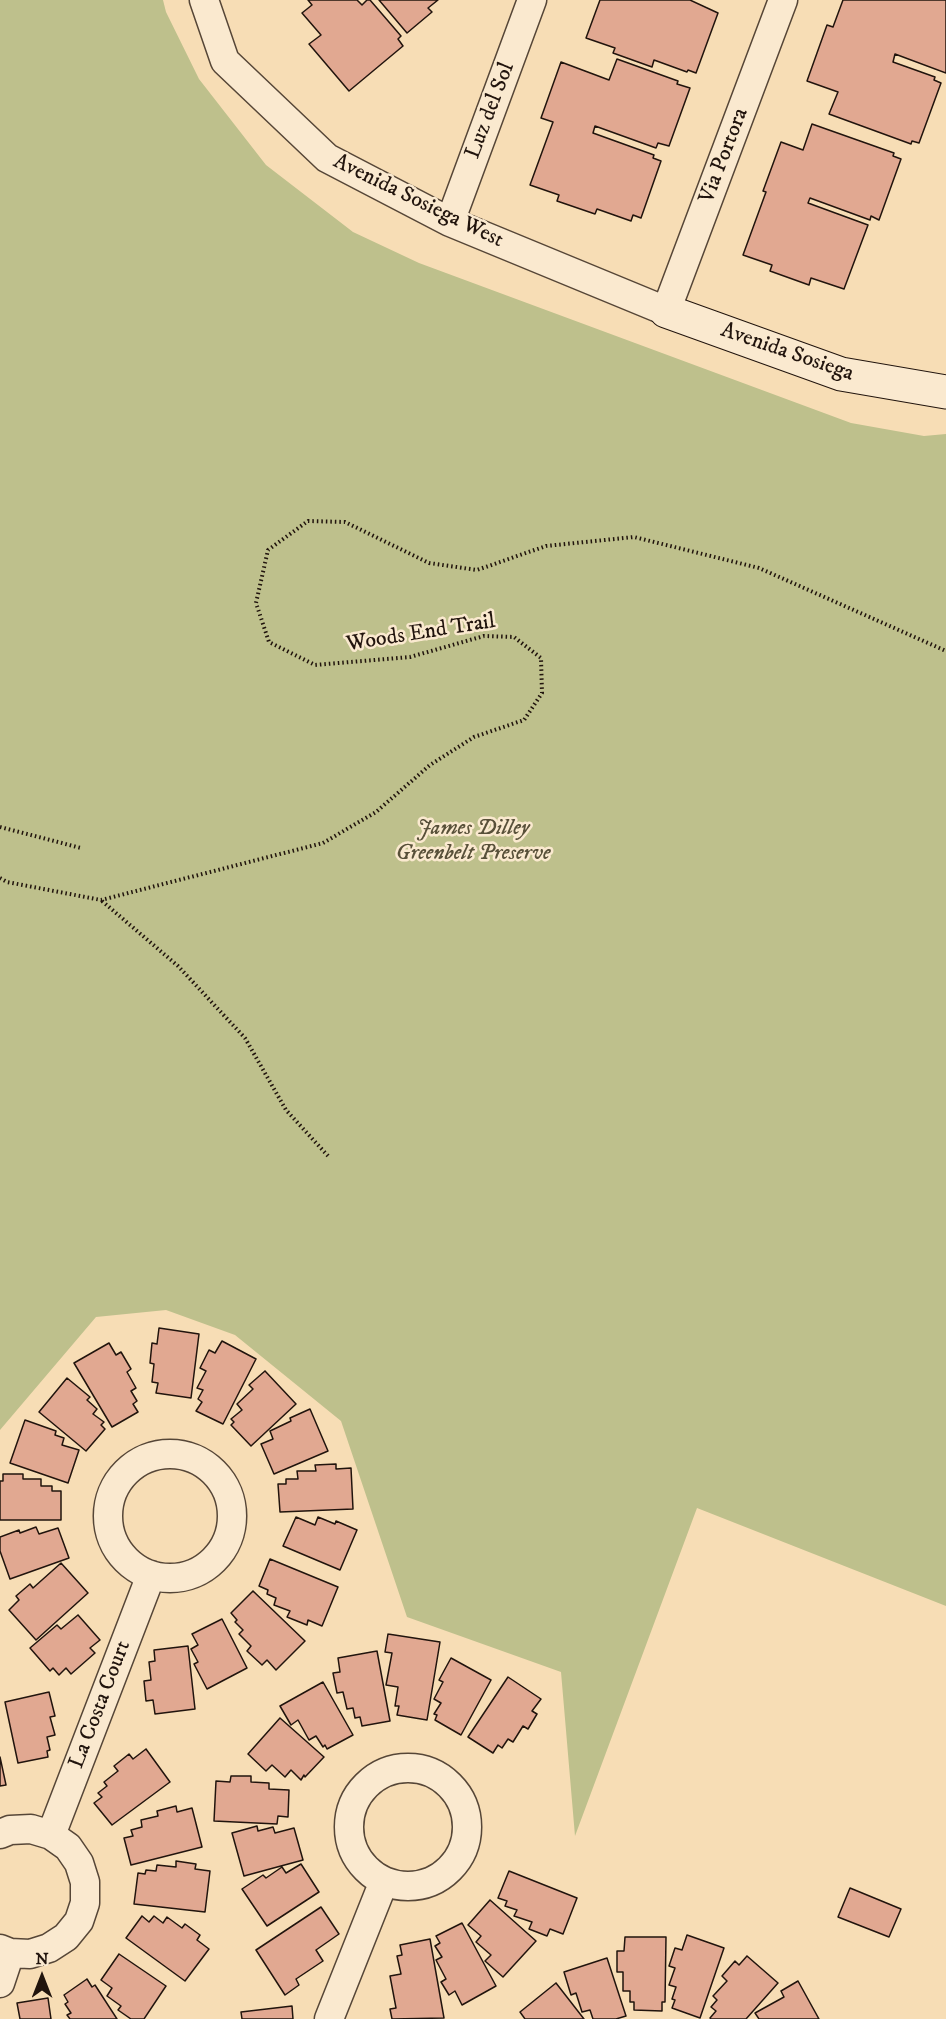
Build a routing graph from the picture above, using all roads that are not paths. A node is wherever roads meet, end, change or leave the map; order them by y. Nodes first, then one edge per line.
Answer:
1 (204, 0) edge
2 (532, 0) edge
3 (783, 0) edge
4 (450, 222) junction
5 (666, 311) junction
6 (946, 392) edge
7 (151, 1575) junction
8 (0, 1834) edge
9 (51, 1835) junction
10 (384, 1881) junction
11 (5, 1951) edge
12 (0, 1983) edge
13 (329, 2019) edge

1 - 4 street, Avenida Sosiega West
2 - 4 street, Luz del Sol
3 - 5 street, Via Portora
4 - 5 street, Avenida Sosiega West
5 - 6 street, Avenida Sosiega
7 - 7 street
7 - 9 street, La Costa Court
8 - 9 street
9 - 11 street
10 - 10 street
10 - 13 street
11 - 12 street

